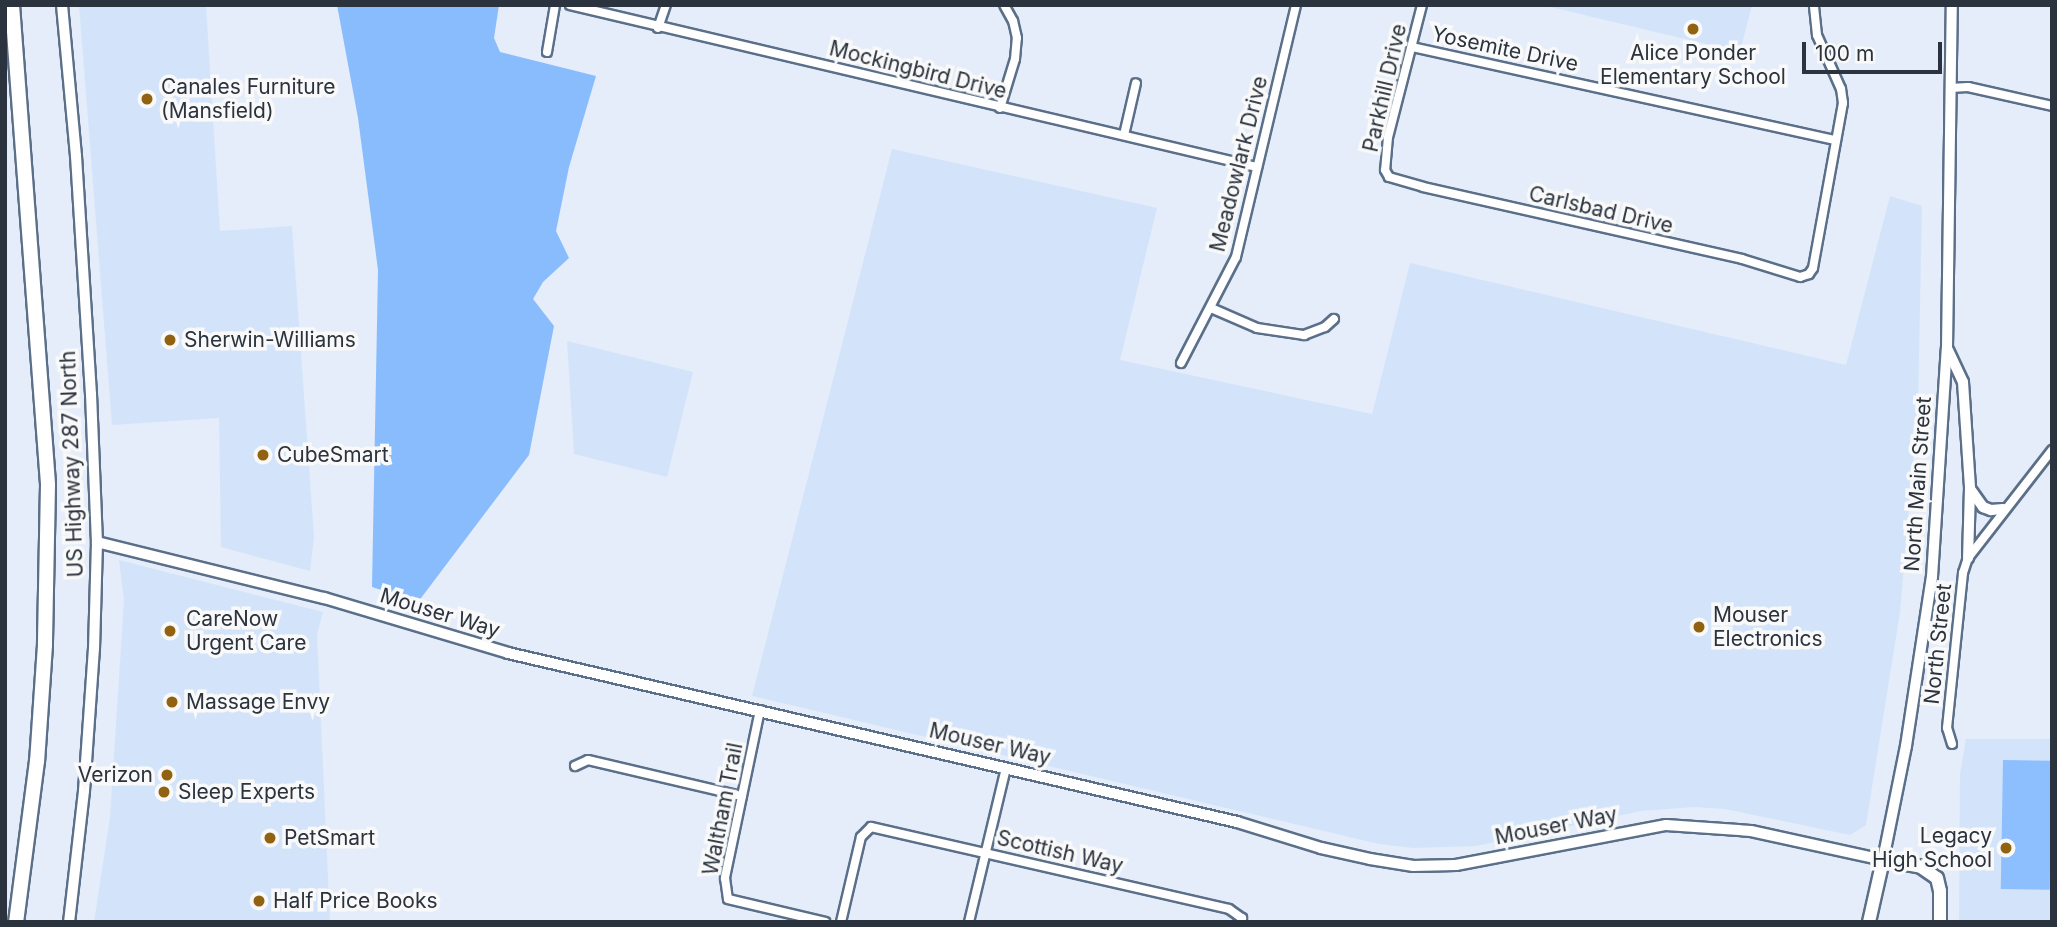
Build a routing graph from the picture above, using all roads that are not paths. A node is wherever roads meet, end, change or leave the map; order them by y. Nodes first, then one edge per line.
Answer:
1 (12, 5) edge
2 (62, 5) edge
3 (555, 5) edge
4 (570, 5) edge
5 (666, 5) edge
6 (1004, 5) edge
7 (1296, 5) edge
8 (1422, 5) edge
9 (1814, 5) edge
10 (1952, 5) edge
11 (658, 28) junction
12 (1412, 47) junction
13 (547, 52) dead end
14 (1136, 83) dead end
15 (1950, 88) junction
16 (2052, 106) edge
17 (1000, 108) junction
18 (1124, 135) junction
19 (1836, 140) junction
20 (1258, 167) junction
21 (1389, 177) joint
22 (1211, 308) junction
23 (1334, 319) dead end
24 (1947, 348) junction
25 (1181, 363) dead end
26 (2052, 450) edge
27 (1970, 488) junction
28 (2003, 509) junction
29 (97, 542) junction
30 (1968, 558) junction
31 (760, 710) junction
32 (1952, 744) dead end
33 (575, 766) dead end
34 (1006, 768) junction
35 (743, 796) junction
36 (986, 853) junction
37 (1883, 860) junction
38 (1241, 920) edge
39 (16, 922) edge
40 (69, 922) edge
41 (825, 922) edge
42 (841, 922) edge
43 (969, 922) edge
44 (1869, 922) edge
45 (1940, 922) edge

1 - 39 highway
2 - 29 main road, US Highway 287 North
3 - 13 street
4 - 11 street, Mockingbird Drive
5 - 11 street
6 - 17 street
7 - 20 street, Meadowlark Drive
8 - 12 street, Parkhill Drive
9 - 19 street
10 - 15 main road, North Main Street
11 - 17 street, Mockingbird Drive
12 - 19 street, Yosemite Drive
12 - 21 street, Parkhill Drive
14 - 18 street
15 - 16 street
15 - 24 main road, North Main Street
17 - 18 street, Mockingbird Drive
18 - 20 street, Mockingbird Drive
19 - 21 street, Carlsbad Drive
20 - 22 street, Meadowlark Drive
22 - 23 street
22 - 25 street, Meadowlark Drive
24 - 27 main road
24 - 37 main road, North Main Street
26 - 28 street, North Street
27 - 28 main road
27 - 30 main road
28 - 30 street, North Street
29 - 31 street, Mouser Way
29 - 40 main road, US Highway 287 North
30 - 32 street, North Street
31 - 34 street, Mouser Way
31 - 35 street, Waltham Trail
33 - 35 street
34 - 36 street
34 - 37 street, Mouser Way
35 - 41 street, Waltham Trail
36 - 38 street, Scottish Way
36 - 42 street, Scottish Way
36 - 43 street
37 - 44 main road
37 - 45 main road

